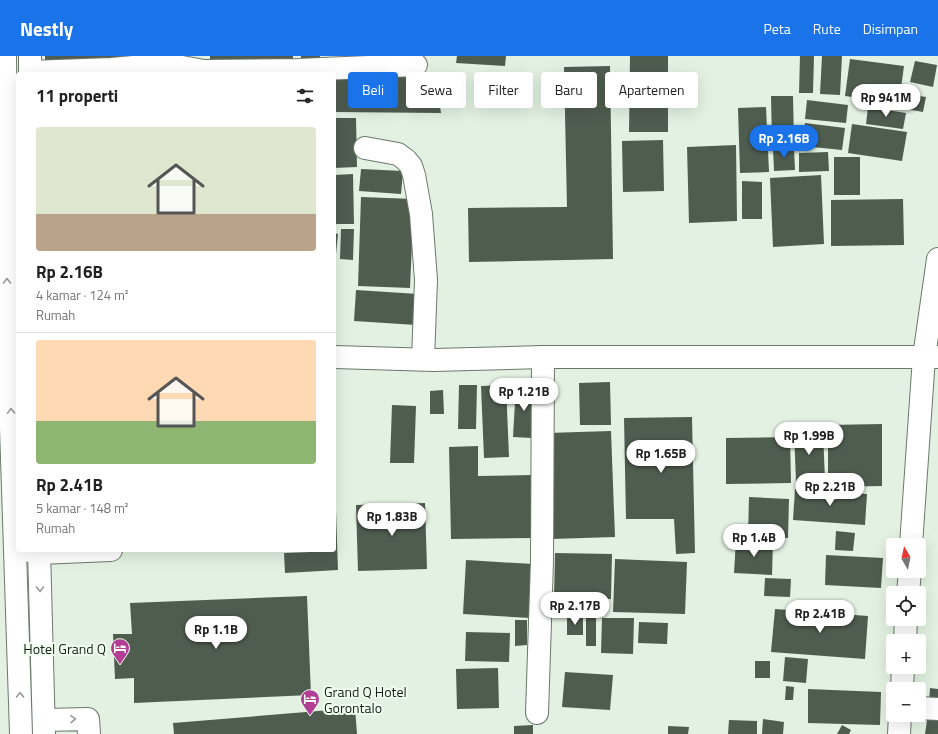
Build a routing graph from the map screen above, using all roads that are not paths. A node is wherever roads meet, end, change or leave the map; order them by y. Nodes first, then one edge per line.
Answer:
1 (5, 56) edge
2 (416, 65) dead end
3 (30, 67) edge
4 (12, 147) edge
5 (365, 148) dead end
6 (938, 259) edge
7 (9, 337) edge
8 (336, 357) edge
9 (543, 357) junction
10 (931, 357) edge
11 (428, 360) junction
12 (16, 420) edge
13 (912, 538) edge
14 (27, 552) edge
15 (27, 552) edge
16 (926, 708) edge
17 (938, 709) edge
18 (537, 713) dead end
19 (899, 722) edge
20 (44, 727) edge
21 (21, 734) edge
22 (89, 734) edge
23 (898, 734) edge

1 - 4 main road
2 - 3 main road
7 -> 4 main road
5 - 11 main road
6 - 10 main road
12 -> 7 main road
8 - 11 main road
9 - 10 main road
9 - 11 main road
9 - 18 main road
10 - 13 main road
14 -> 20 main road
21 -> 15 main road
16 - 17 main road
19 - 23 main road
20 -> 22 main road

